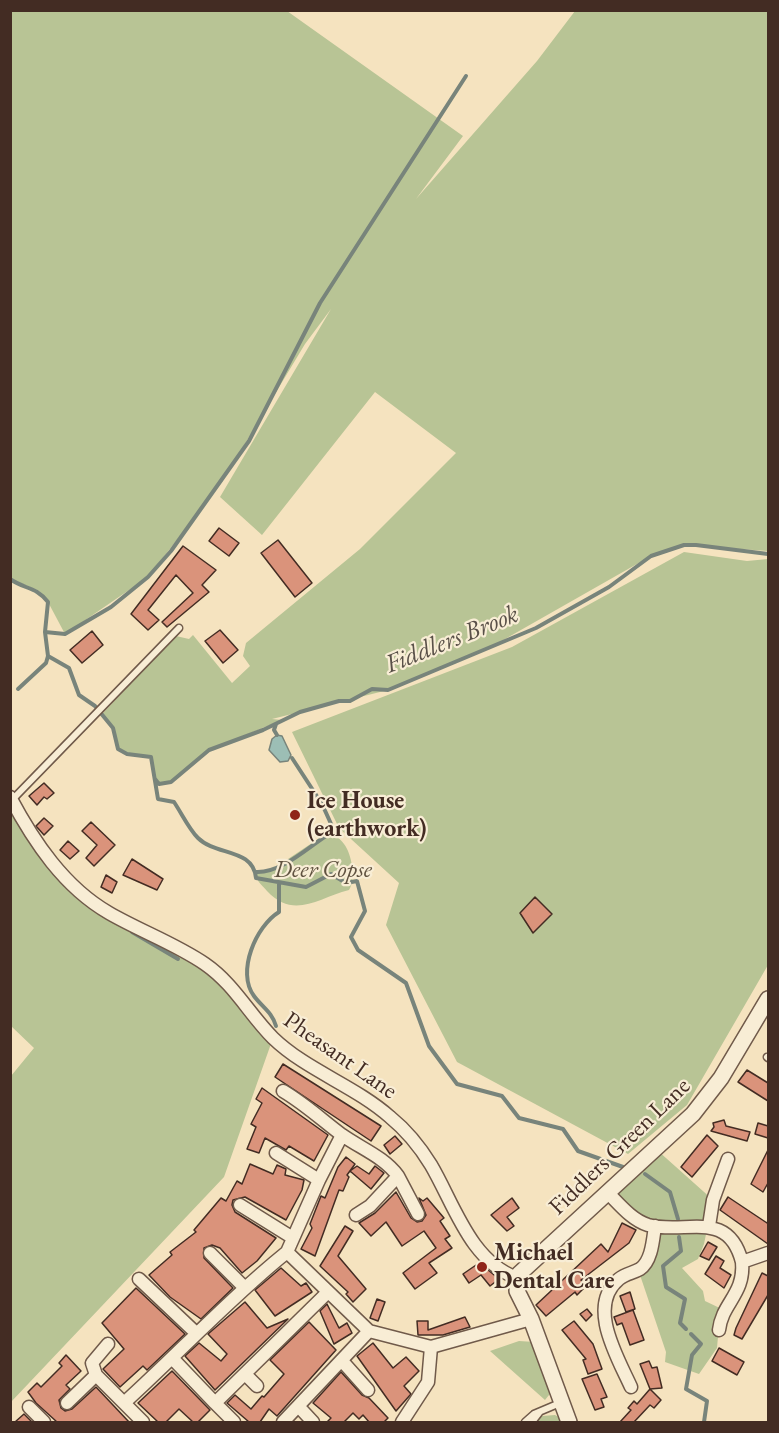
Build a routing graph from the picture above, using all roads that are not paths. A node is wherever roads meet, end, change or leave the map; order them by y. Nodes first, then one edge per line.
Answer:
1 (179, 628) dead end
2 (11, 798) edge
3 (768, 999) edge
4 (283, 1091) dead end
5 (342, 1135) junction
6 (276, 1153) dead end
7 (729, 1168) dead end
8 (398, 1176) junction
9 (319, 1180) junction
10 (608, 1193) junction
11 (240, 1205) dead end
12 (418, 1214) dead end
13 (356, 1215) dead end
14 (655, 1226) junction
15 (709, 1227) junction
16 (293, 1238) junction
17 (287, 1252) junction
18 (210, 1253) dead end
19 (768, 1253) edge
20 (742, 1262) junction
21 (517, 1278) junction
22 (139, 1279) dead end
23 (244, 1287) junction
24 (328, 1292) junction
25 (531, 1319) junction
26 (719, 1329) dead end
27 (369, 1331) junction
28 (196, 1333) junction
29 (108, 1344) dead end
30 (431, 1347) junction
31 (173, 1359) junction
32 (343, 1362) junction
33 (244, 1374) junction
34 (96, 1375) junction
35 (257, 1386) dead end
36 (631, 1387) dead end
37 (368, 1390) dead end
38 (67, 1403) dead end
39 (124, 1403) junction
40 (215, 1403) junction
41 (562, 1403) junction
42 (29, 1407) dead end
43 (299, 1407) junction
44 (540, 1412) junction
45 (44, 1422) edge
46 (143, 1422) edge
47 (234, 1422) edge
48 (283, 1422) edge
49 (314, 1422) edge
50 (402, 1422) edge
51 (525, 1422) edge
52 (532, 1422) edge
53 (570, 1422) edge

1 - 2 lane
2 - 21 street, Pheasant Lane
3 - 10 street, Fiddlers Green Lane
4 - 5 street
5 - 8 street
5 - 9 street
6 - 9 street
7 - 15 street
8 - 12 street
8 - 13 street
9 - 16 street
10 - 14 street
10 - 21 street, Fiddlers Green Lane
11 - 16 street
14 - 15 street
14 - 36 street
15 - 20 street
16 - 17 street
17 - 23 street
17 - 24 street
18 - 23 street
19 - 20 street
20 - 26 street
21 - 25 street
22 - 28 street
23 - 28 street
24 - 27 street
24 - 33 street
25 - 30 street
25 - 41 street
27 - 30 street
27 - 32 street
28 - 31 street
29 - 34 street
30 - 50 street
31 - 39 street
31 - 40 street
32 - 37 street
32 - 43 street
33 - 35 street
33 - 40 street
34 - 38 street
34 - 39 street
39 - 46 street
40 - 47 street
41 - 44 lane
41 - 53 street
42 - 45 street
43 - 48 street
43 - 49 street
44 - 51 lane
44 - 52 lane

